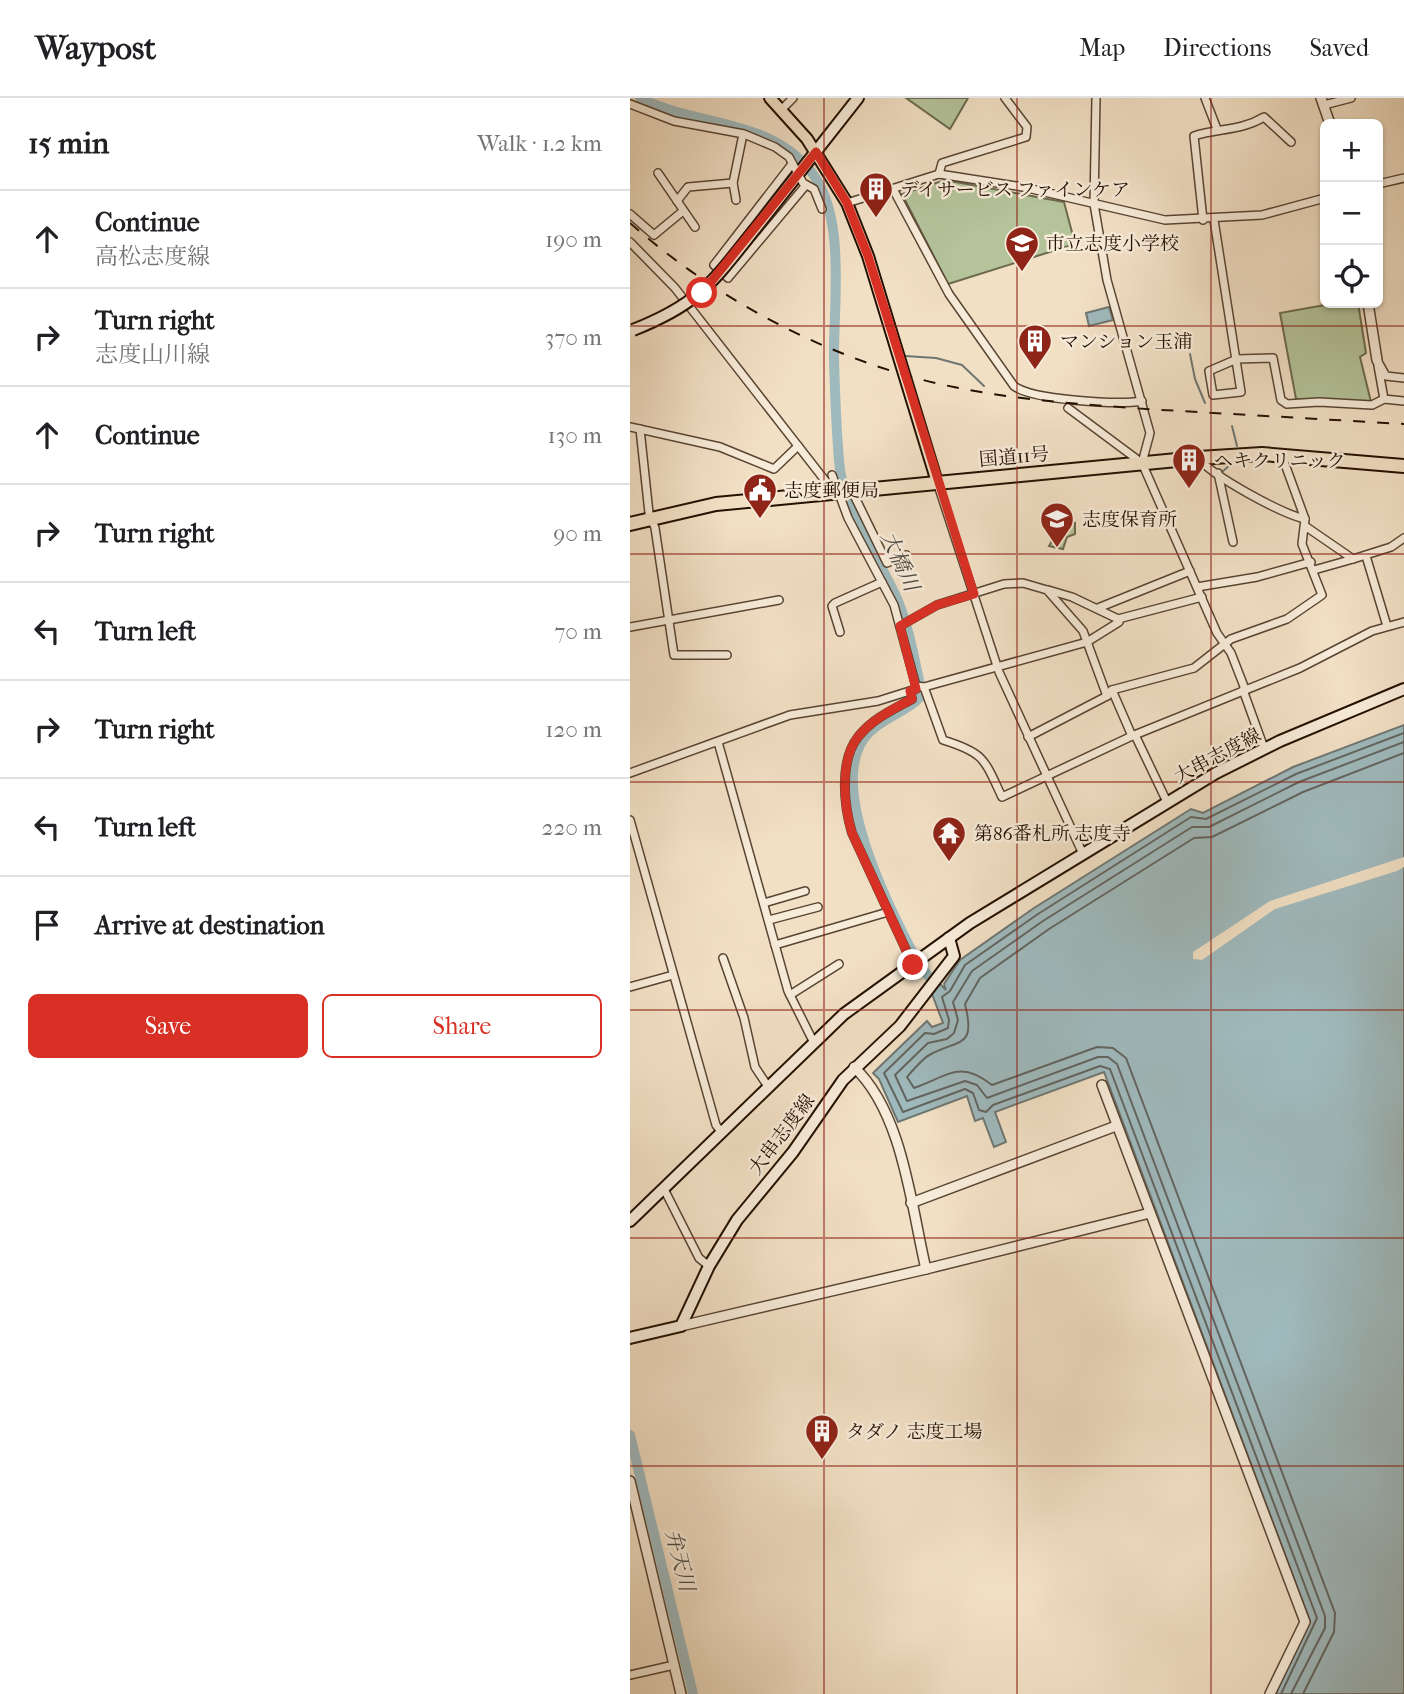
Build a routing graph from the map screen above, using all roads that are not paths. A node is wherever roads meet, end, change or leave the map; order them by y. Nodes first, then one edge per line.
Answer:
1 (771, 98) edge
2 (793, 98) edge
3 (858, 98) edge
4 (1005, 98) edge
5 (1096, 98) edge
6 (1205, 98) edge
7 (1351, 98) edge
8 (1323, 101) edge
9 (630, 104) edge
10 (781, 110) junction
11 (1328, 119) edge
12 (1217, 128) junction
13 (742, 139) dead end
14 (1291, 142) dead end
15 (816, 152) junction
16 (795, 170) junction
17 (657, 173) dead end
18 (939, 174) junction
19 (1404, 178) edge
20 (733, 183) junction
21 (1383, 183) edge
22 (806, 185) junction
23 (893, 188) junction
24 (1320, 199) edge
25 (736, 200) dead end
26 (677, 201) junction
27 (847, 203) junction
28 (1094, 204) junction
29 (822, 209) dead end
30 (683, 211) junction
31 (630, 214) edge
32 (1203, 220) junction
33 (1213, 220) junction
34 (695, 227) dead end
35 (630, 243) edge
36 (731, 243) junction
37 (746, 256) junction
38 (1369, 308) edge
39 (631, 331) edge
40 (1237, 359) junction
41 (1377, 360) junction
42 (1404, 378) edge
43 (1384, 399) junction
44 (1142, 401) junction
45 (1404, 401) edge
46 (1068, 408) dead end
47 (630, 427) edge
48 (639, 429) junction
49 (798, 446) junction
50 (1282, 456) junction
51 (1198, 458) junction
52 (1142, 463) junction
53 (1404, 466) edge
54 (1218, 473) junction
55 (832, 475) dead end
56 (937, 482) junction
57 (843, 491) junction
58 (650, 517) junction
59 (1305, 523) junction
60 (630, 524) edge
61 (1404, 538) edge
62 (1233, 542) dead end
63 (905, 555) dead end
64 (1366, 556) junction
65 (1353, 559) junction
66 (1312, 566) junction
67 (1190, 571) junction
68 (882, 582) junction
69 (1197, 587) junction
70 (1047, 590) junction
71 (974, 594) junction
72 (1202, 597) junction
73 (779, 600) dead end
74 (1098, 608) junction
75 (1118, 619) junction
76 (670, 621) junction
77 (1404, 622) edge
78 (900, 626) junction
79 (1387, 626) junction
80 (630, 627) edge
81 (840, 632) dead end
82 (1087, 642) junction
83 (1224, 644) junction
84 (727, 655) dead end
85 (998, 668) junction
86 (917, 688) junction
87 (1404, 689) edge
88 (1244, 690) junction
89 (1109, 693) junction
90 (1134, 735) junction
91 (1028, 737) junction
92 (718, 742) junction
93 (1264, 748) junction
94 (630, 773) edge
95 (1045, 774) junction
96 (1167, 802) junction
97 (630, 820) edge
98 (1083, 854) junction
99 (805, 891) dead end
100 (764, 903) junction
101 (818, 907) dead end
102 (888, 912) junction
103 (769, 920) junction
104 (949, 938) junction
105 (775, 945) junction
106 (723, 958) dead end
107 (916, 962) junction
108 (839, 964) dead end
109 (673, 975) junction
110 (630, 987) edge
111 (790, 995) junction
112 (814, 1043) junction
113 (854, 1067) junction
114 (1102, 1085) dead end
115 (769, 1088) junction
116 (1116, 1126) junction
117 (722, 1133) junction
118 (663, 1189) junction
119 (911, 1203) junction
120 (1150, 1213) junction
121 (631, 1217) edge
122 (709, 1266) junction
123 (926, 1269) junction
124 (681, 1326) junction
125 (630, 1338) edge
126 (630, 1480) edge
127 (634, 1517) edge
128 (674, 1665) junction
129 (630, 1675) edge
130 (681, 1694) edge
131 (1270, 1694) edge

1 - 10 main road
2 - 10 street
3 - 15 main road
4 - 18 street
5 - 28 street
6 - 12 street
7 - 8 street
8 - 11 street
9 - 16 street
10 - 15 main road
12 - 14 street
12 - 32 street
13 - 20 street
15 - 16 main road
15 - 27 main road
16 - 22 street
16 - 36 street
16 - 39 main road, bridge
17 - 26 street
18 - 23 street
18 - 28 street
19 - 21 street
20 - 25 street
20 - 26 street
22 - 29 street
22 - 37 street
23 - 27 street
23 - 44 street
24 - 33 street
26 - 30 street
27 - 56 main road
28 - 32 street
28 - 44 street
30 - 31 street
30 - 34 street
32 - 33 street
33 - 40 street
35 - 49 street
36 - 37 street
36 - 37 street
38 - 41 street
40 - 40 street
40 - 43 street
41 - 42 street
41 - 43 street
43 - 45 street
44 - 52 street
46 - 52 street
47 - 48 street
48 - 49 street
48 - 58 street
49 - 57 street
50 - 51 highway, 国道11号
50 - 53 highway, 国道11号
50 - 59 street
51 - 52 highway, 国道11号
51 - 54 street
52 - 56 highway, 国道11号
52 - 67 street
54 - 59 street
54 - 62 street
55 - 57 street
56 - 57 highway, 国道11号
56 - 71 street
57 - 58 highway, 国道11号
57 - 63 street
57 - 68 street
58 - 60 highway, 国道11号
58 - 76 street
59 - 65 street
59 - 66 street
61 - 64 street
64 - 65 street
64 - 79 street
65 - 66 street
66 - 69 street
66 - 83 street
67 - 69 street
67 - 74 street
68 - 78 street
68 - 81 street
69 - 72 street
70 - 71 street
70 - 74 street
70 - 82 street
71 - 78 street
71 - 85 street
72 - 75 street
72 - 83 street
73 - 76 street
74 - 75 street
75 - 82 street
76 - 80 street
76 - 84 street
77 - 79 street
78 - 86 street
79 - 88 street
82 - 85 street
82 - 89 street
83 - 88 street
83 - 89 street
85 - 86 street
85 - 91 street
86 - 92 street
86 - 95 street
86 - 102 street
87 - 93 main road, 大串志度線
88 - 90 street
88 - 93 street
89 - 90 street
89 - 91 street
90 - 95 street
90 - 96 street
91 - 95 street
92 - 94 street
92 - 100 street
93 - 96 main road, 大串志度線
95 - 98 street
96 - 98 main road, 大串志度線
97 - 109 street
98 - 104 main road, 大串志度線
99 - 100 street
100 - 103 street
101 - 103 street
102 - 105 street
102 - 107 street
103 - 105 street
104 - 107 main road, 大串志度線
104 - 113 main road, 大串志度線
105 - 111 street
106 - 115 street
107 - 112 main road, 大串志度線
108 - 111 street
109 - 110 street
109 - 117 street
111 - 112 street
112 - 115 main road, 大串志度線
113 - 119 street
113 - 122 main road, 大串志度線
114 - 116 street
115 - 117 main road, 大串志度線
116 - 119 street
116 - 120 street
117 - 118 main road, 大串志度線
118 - 121 main road, 大串志度線
118 - 122 street
119 - 123 street
120 - 123 street
120 - 131 street
122 - 124 main road, 大串志度線
123 - 124 street
124 - 125 main road
126 - 127 street
127 - 128 street
128 - 129 street
128 - 130 street

